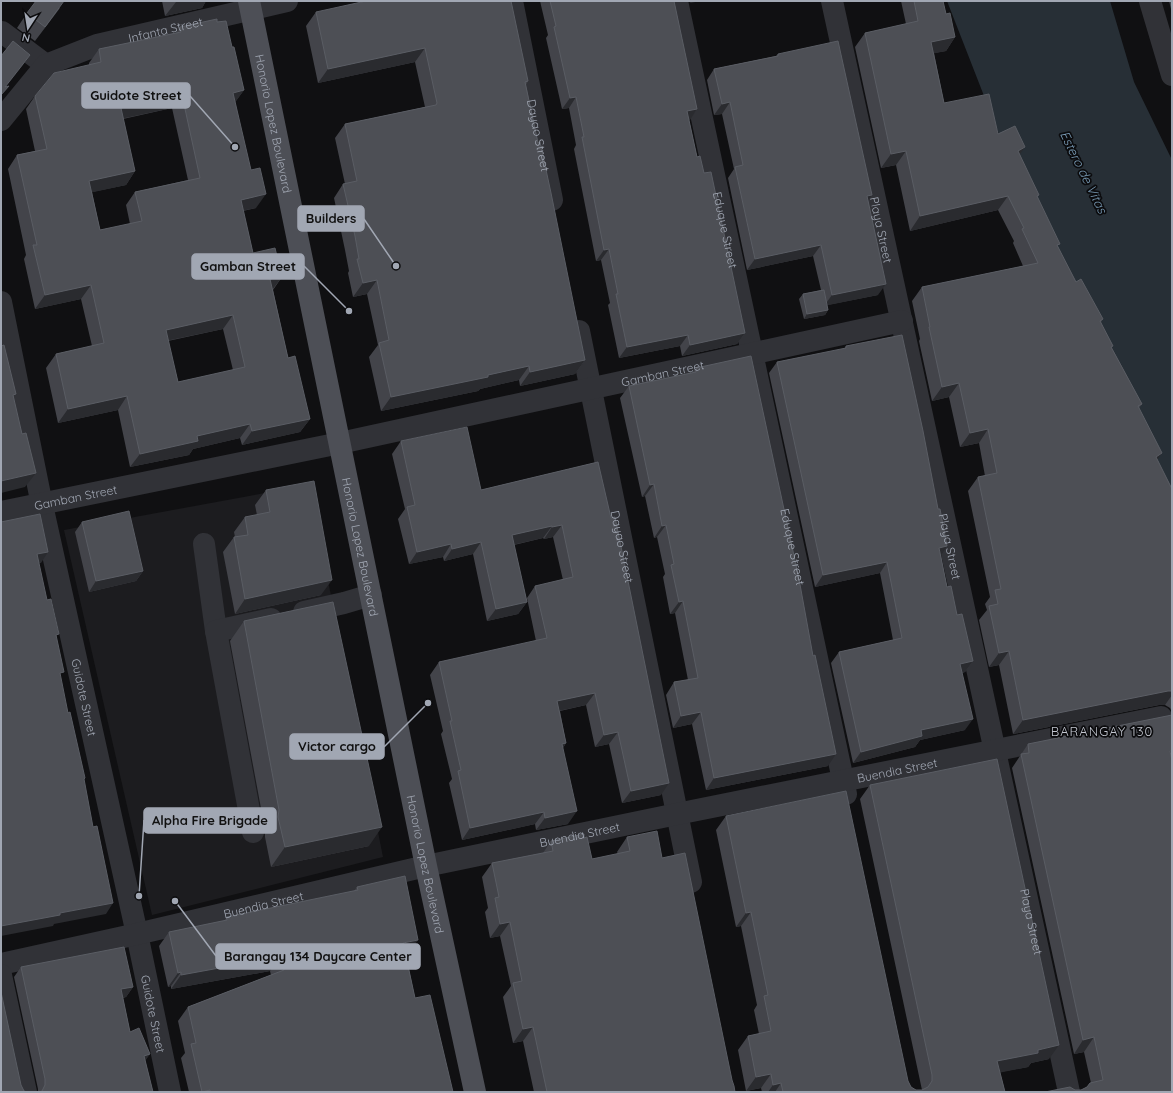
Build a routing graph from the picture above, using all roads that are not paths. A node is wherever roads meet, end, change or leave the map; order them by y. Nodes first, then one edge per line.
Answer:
1 (287, 1) edge
2 (512, 1) edge
3 (677, 1) edge
4 (832, 1) edge
5 (1150, 1) edge
6 (250, 5) edge
7 (1, 33) edge
8 (46, 64) junction
9 (1172, 75) edge
10 (1, 120) edge
11 (556, 218) edge
12 (1, 302) edge
13 (575, 311) edge
14 (902, 321) junction
15 (752, 354) junction
16 (591, 389) junction
17 (340, 443) junction
18 (42, 505) junction
19 (1, 512) edge
20 (204, 544) dead end
21 (371, 595) junction
22 (216, 630) junction
23 (1161, 717) edge
24 (995, 750) junction
25 (843, 780) junction
26 (850, 811) edge
27 (677, 814) junction
28 (253, 832) dead end
29 (426, 866) junction
30 (694, 899) edge
31 (137, 934) junction
32 (1, 964) edge
33 (1, 975) edge
34 (26, 1092) edge
35 (170, 1092) edge
36 (475, 1092) edge
37 (1069, 1092) edge

1 - 6 street, Infanta Street
2 - 11 street, Dayao Street
3 - 15 street, Eduque Street
4 - 14 street, Playa Street
5 - 9 street
6 - 8 street, Infanta Street
6 - 17 main road, Honorio Lopez Boulevard
7 - 8 street
8 - 10 street
12 - 18 street, Guidote Street
13 - 16 street, Dayao Street
14 - 15 street, Gamban Street
14 - 24 street, Playa Street
15 - 16 street, Gamban Street
15 - 25 street, Eduque Street
16 - 17 street, Gamban Street
16 - 27 street, Dayao Street
17 - 18 street, Gamban Street
17 - 21 main road, Honorio Lopez Boulevard
18 - 19 street, Gamban Street
18 - 31 street, Guidote Street
20 - 22 street
21 - 22 street
21 - 29 main road, Honorio Lopez Boulevard
22 - 28 street
23 - 24 street, Buendia Street
24 - 25 street, Buendia Street
24 - 37 street, Playa Street
25 - 26 street, Eduque Street
25 - 27 street, Buendia Street
27 - 29 street, Buendia Street
27 - 30 street, Dayao Street
29 - 31 street, Buendia Street
29 - 36 main road, Honorio Lopez Boulevard
31 - 32 street, Buendia Street
31 - 35 street, Guidote Street
33 - 34 street

